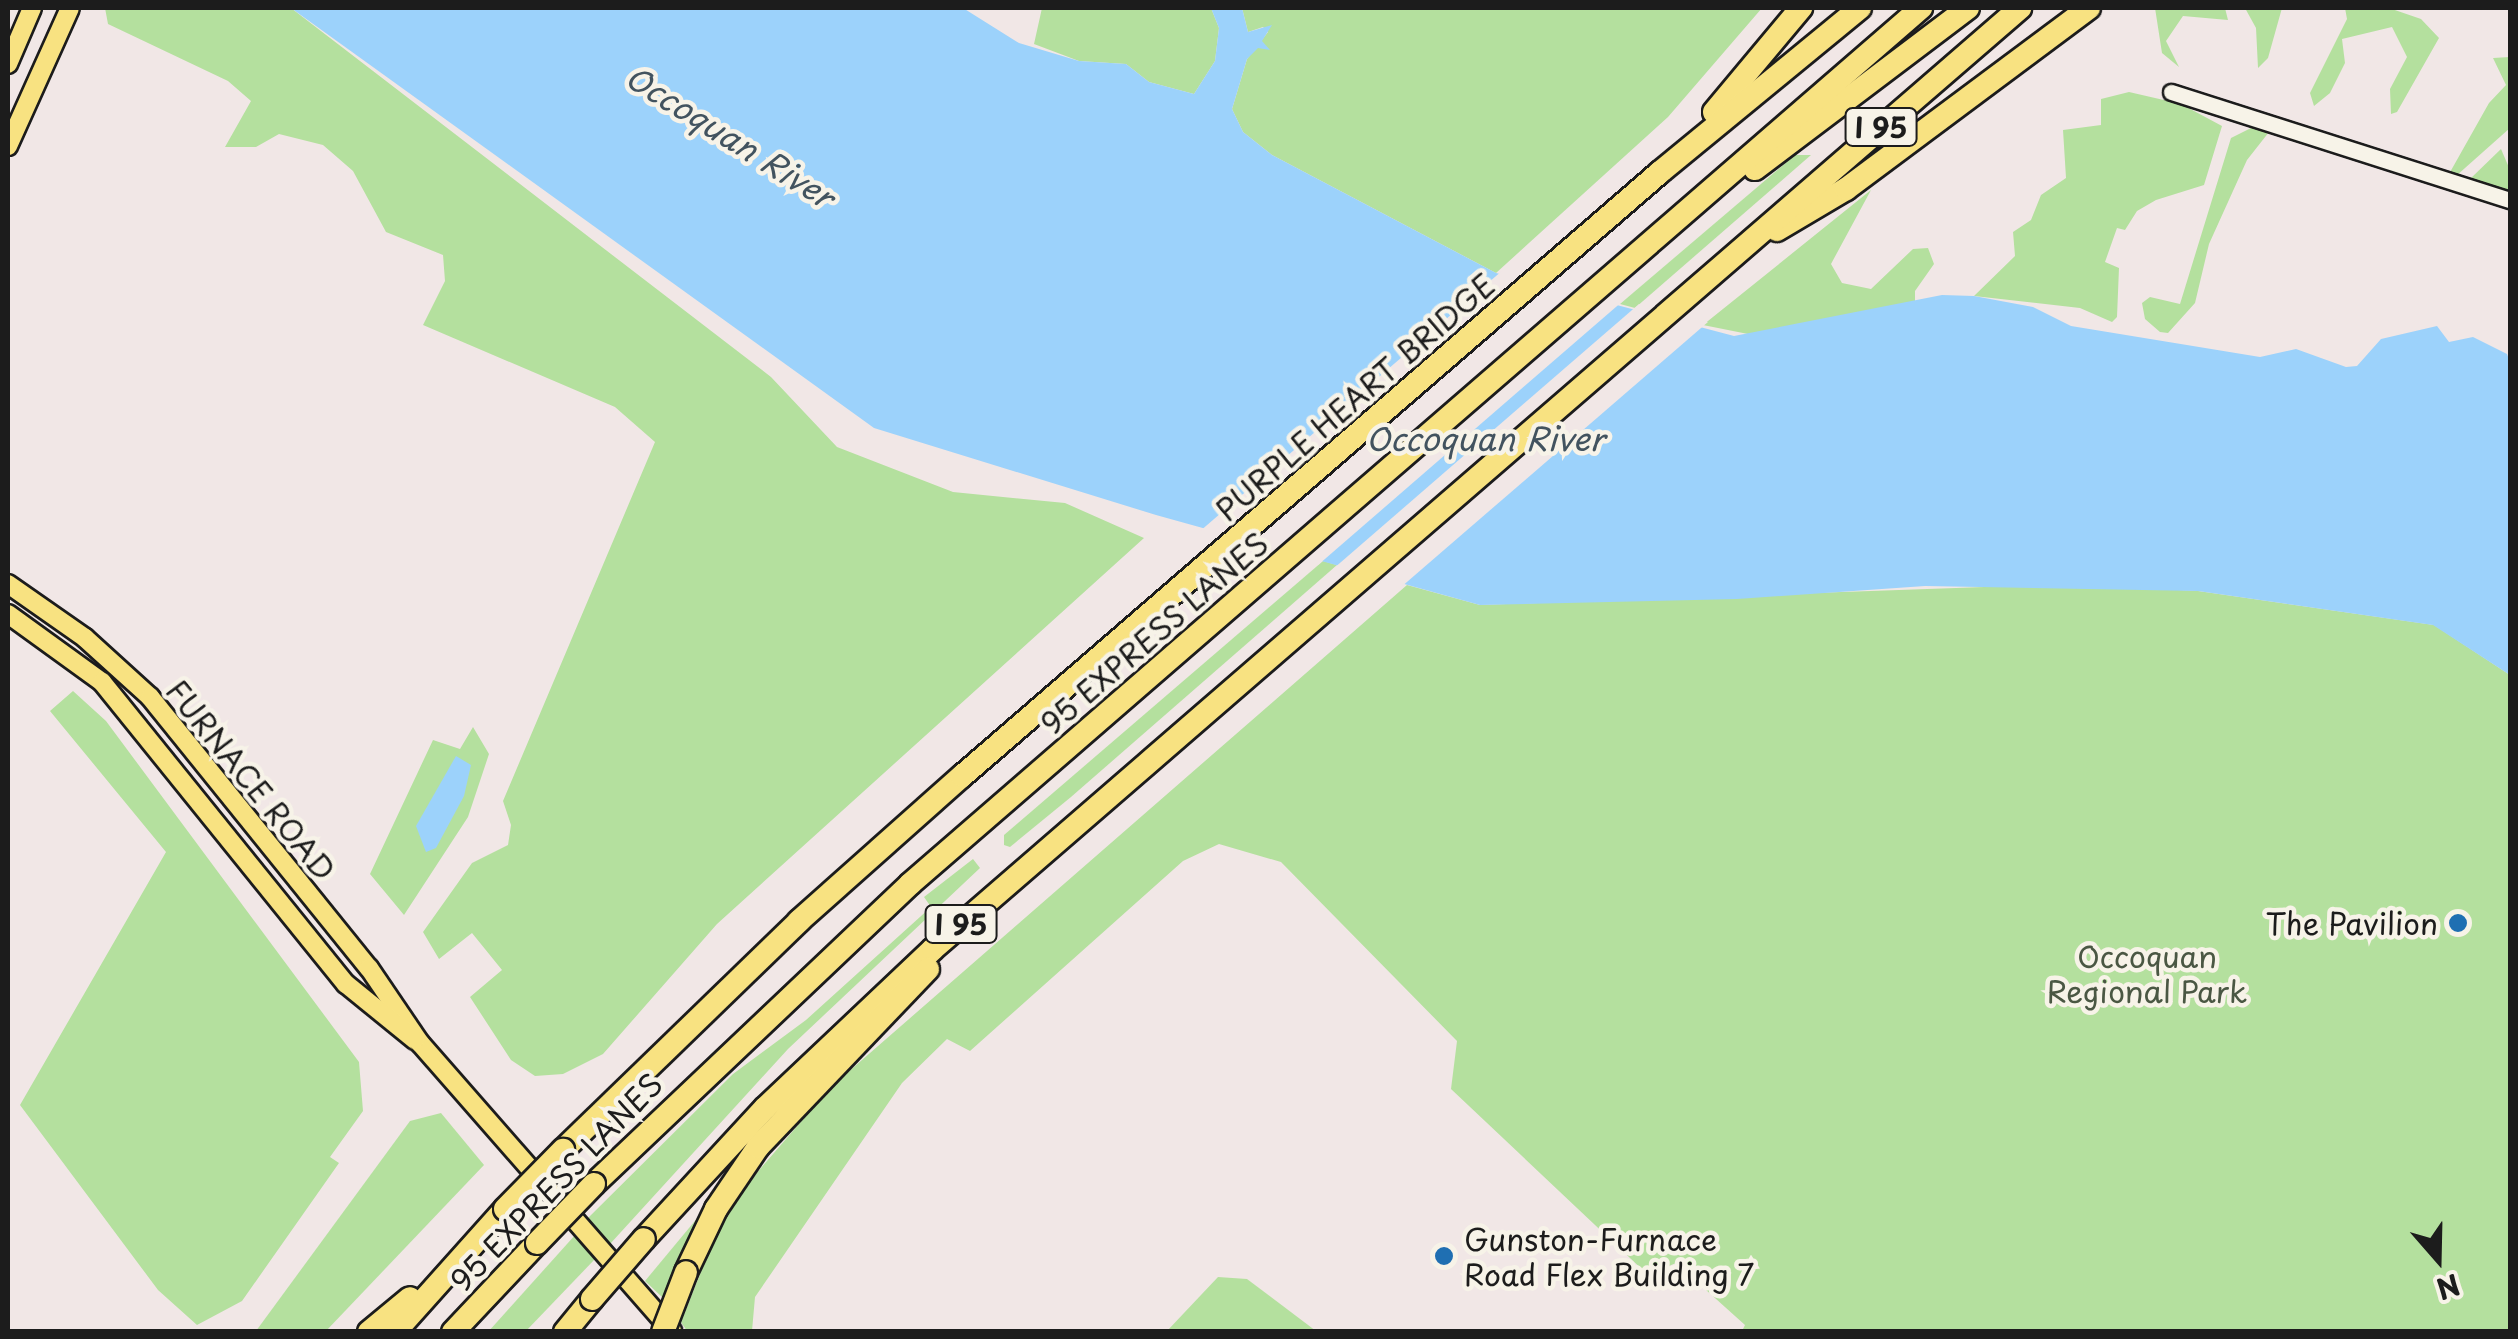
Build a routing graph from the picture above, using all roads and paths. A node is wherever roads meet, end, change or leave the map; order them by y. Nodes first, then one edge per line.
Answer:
1 (32, 8) edge
2 (70, 8) edge
3 (1801, 8) edge
4 (1860, 8) edge
5 (1921, 8) edge
6 (2020, 8) edge
7 (2089, 8) edge
8 (1964, 11) edge
9 (8, 64) edge
10 (2171, 92) dead end
11 (8, 146) edge
12 (1660, 173) junction
13 (2510, 200) edge
14 (1658, 237) junction
15 (1742, 248) junction
16 (8, 584) edge
17 (8, 614) edge
18 (176, 730) junction
19 (156, 747) junction
20 (988, 901) junction
21 (420, 1043) junction
22 (463, 1255) junction
23 (369, 1332) edge
24 (395, 1332) edge
25 (453, 1332) edge
26 (565, 1332) edge
27 (663, 1332) edge
28 (672, 1332) edge

1 - 9 main road
2 - 11 main road
3 - 12 highway
4 - 12 highway
5 - 14 highway, 95 EXPRESS LANES
6 - 15 highway, I 95
7 - 15 highway
8 - 14 highway
10 - 13 street
12 - 22 highway, PURPLE HEART BRIDGE, bridge
14 - 25 highway, 95 EXPRESS LANES, bridge
15 - 20 highway, I 95
16 - 18 main road, FURNACE ROAD
17 - 19 main road, FURNACE ROAD
18 - 19 main road
18 - 21 main road, FURNACE ROAD
19 - 21 main road, FURNACE ROAD
20 - 26 highway, I 95, bridge
20 - 27 highway, bridge
21 - 28 main road, FURNACE ROAD
22 - 23 highway
22 - 24 highway

